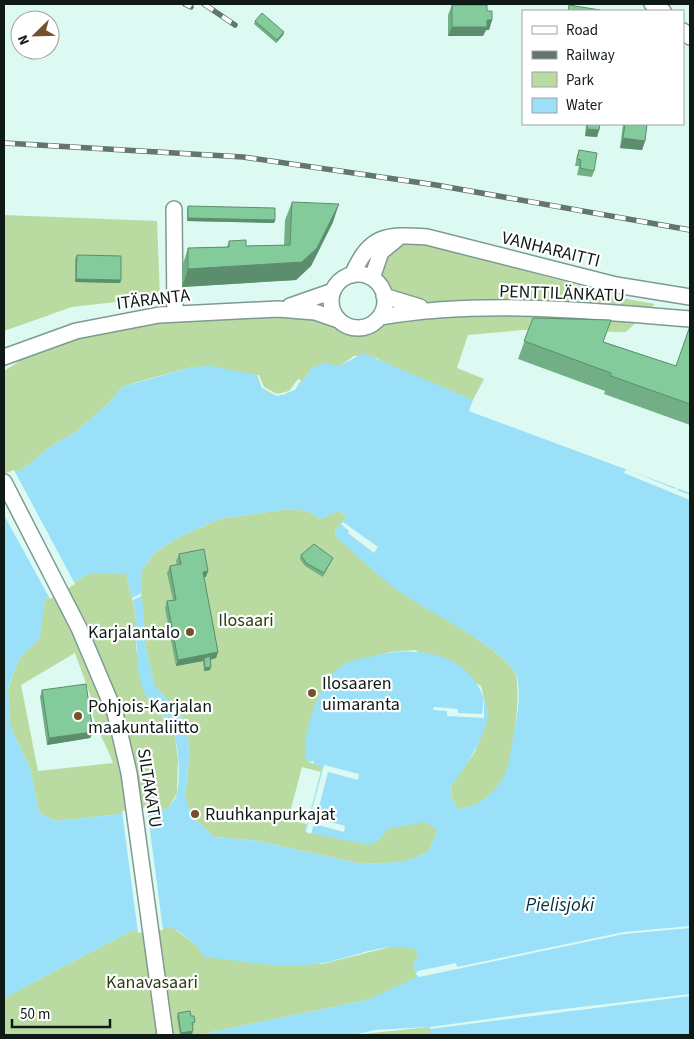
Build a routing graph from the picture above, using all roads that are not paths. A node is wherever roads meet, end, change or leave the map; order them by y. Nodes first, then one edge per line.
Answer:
1 (174, 210) dead end
2 (403, 235) junction
3 (352, 275) junction
4 (372, 278) junction
5 (333, 291) junction
6 (384, 296) junction
7 (690, 296) edge
8 (278, 310) junction
9 (432, 310) junction
10 (175, 314) junction
11 (380, 317) junction
12 (690, 319) edge
13 (338, 320) junction
14 (36, 347) junction
15 (4, 357) edge
16 (4, 367) edge
17 (4, 482) edge
18 (165, 1035) edge

1 - 10 street
2 - 3 street, VANHARAITTI
2 - 4 street
2 - 7 street, VANHARAITTI
3 - 4 street
3 - 5 street
4 - 6 street
5 - 8 street, ITÄRANTA
5 - 13 street
6 - 9 street, PENTTILÄNKATU
6 - 11 street
8 - 10 street, ITÄRANTA
8 - 13 street, ITÄRANTA
9 - 11 street, PENTTILÄNKATU
9 - 12 street, PENTTILÄNKATU
10 - 14 street, ITÄRANTA
11 - 13 street
14 - 15 street, ITÄRANTA
14 - 16 street, ITÄRANTA
17 - 18 street, SILTAKATU

